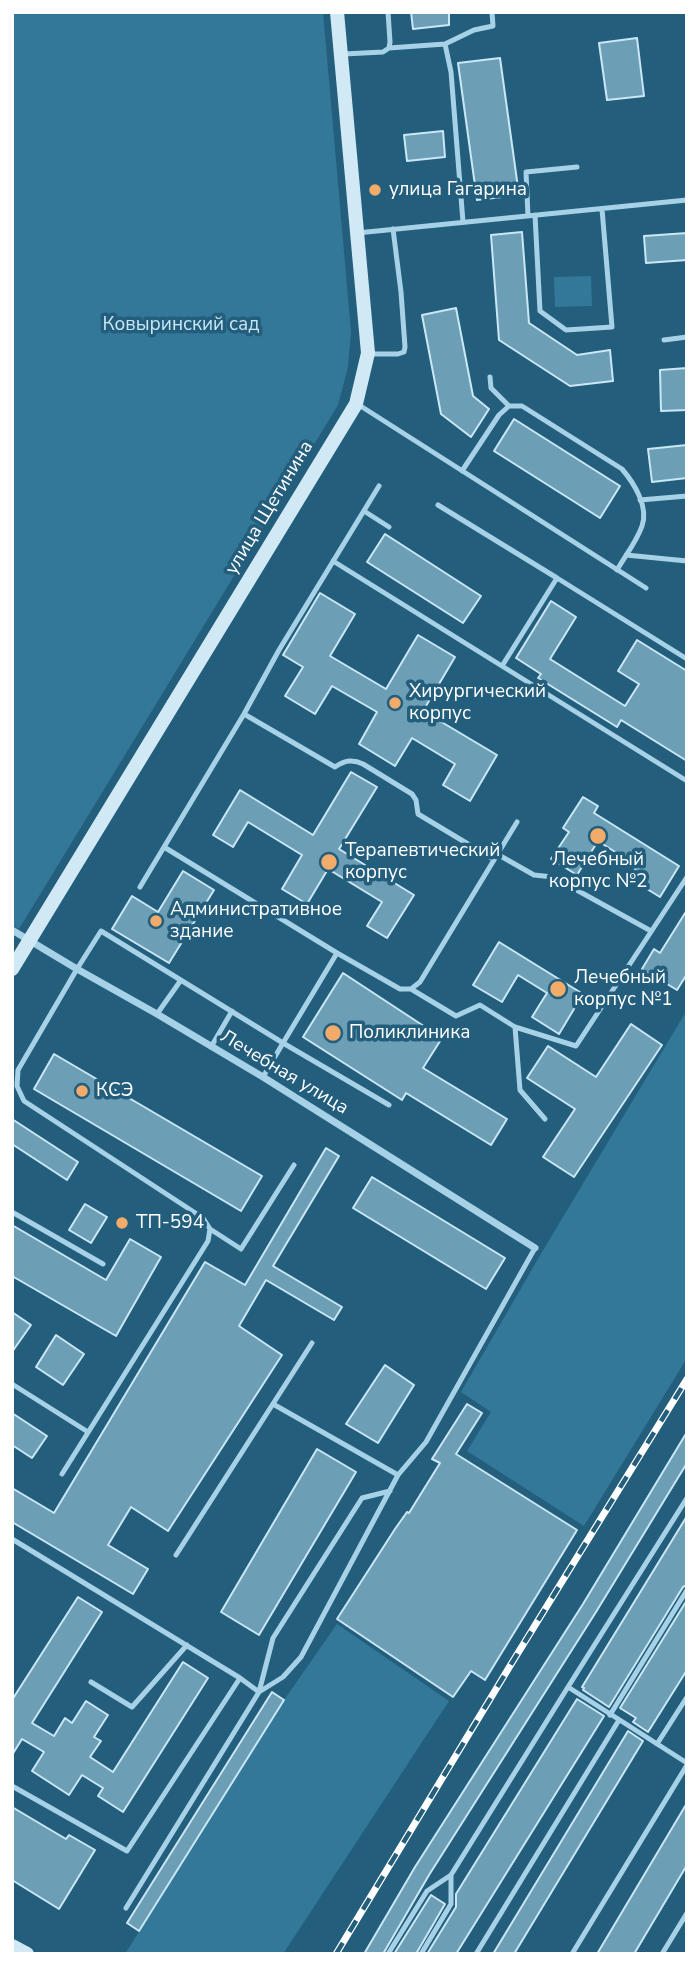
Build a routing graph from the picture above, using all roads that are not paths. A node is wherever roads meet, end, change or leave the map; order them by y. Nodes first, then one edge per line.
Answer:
1 (337, 12) edge
2 (388, 12) edge
3 (492, 12) edge
4 (445, 44) junction
5 (389, 48) junction
6 (340, 54) junction
7 (577, 167) dead end
8 (687, 200) edge
9 (601, 209) junction
10 (532, 216) junction
11 (463, 222) junction
12 (393, 229) junction
13 (358, 233) junction
14 (687, 337) edge
15 (664, 340) dead end
16 (368, 354) junction
17 (490, 377) dead end
18 (356, 404) junction
19 (509, 406) junction
20 (462, 471) junction
21 (379, 486) dead end
22 (687, 496) edge
23 (640, 500) junction
24 (438, 505) dead end
25 (364, 511) junction
26 (389, 527) dead end
27 (626, 555) junction
28 (333, 561) junction
29 (687, 561) edge
30 (617, 570) junction
31 (557, 578) junction
32 (646, 589) dead end
33 (687, 659) edge
34 (502, 666) junction
35 (244, 714) junction
36 (687, 781) edge
37 (517, 822) dead end
38 (164, 847) junction
39 (495, 856) junction
40 (687, 877) edge
41 (140, 887) dead end
42 (12, 930) edge
43 (651, 931) junction
44 (29, 940) junction
45 (337, 953) junction
46 (12, 969) edge
47 (76, 969) junction
48 (181, 980) junction
49 (411, 989) junction
50 (232, 1011) junction
51 (157, 1014) junction
52 (515, 1027) junction
53 (284, 1043) junction
54 (211, 1047) junction
55 (263, 1077) junction
56 (17, 1086) junction
57 (12, 1094) edge
58 (389, 1105) dead end
59 (545, 1119) dead end
60 (294, 1165) dead end
61 (12, 1212) edge
62 (211, 1229) junction
63 (535, 1248) joint
64 (103, 1264) dead end
65 (312, 1343) dead end
66 (12, 1384) edge
67 (273, 1404) junction
68 (89, 1432) junction
69 (62, 1474) dead end
70 (398, 1475) junction
71 (390, 1491) junction
72 (687, 1498) edge
73 (12, 1539) edge
74 (176, 1555) dead end
75 (687, 1590) edge
76 (187, 1645) junction
77 (240, 1678) junction
78 (90, 1682) dead end
79 (568, 1687) junction
80 (259, 1692) junction
81 (687, 1697) edge
82 (610, 1714) junction
83 (619, 1720) junction
84 (657, 1744) junction
85 (687, 1764) edge
86 (12, 1786) edge
87 (451, 1875) junction
88 (126, 1908) dead end
89 (687, 1913) edge
90 (12, 1946) edge
91 (27, 1954) edge
92 (388, 1954) edge
93 (421, 1954) edge
94 (476, 1954) edge
95 (572, 1954) edge
96 (662, 1954) edge

1 - 6 street, улица Щетинина
2 - 5 lane
3 - 4 lane
4 - 5 lane
4 - 11 lane
5 - 6 lane
6 - 13 street, улица Щетинина
7 - 10 lane
8 - 9 lane
9 - 10 lane
9 - 10 lane
10 - 11 lane
11 - 12 lane
12 - 13 lane
12 - 16 lane
13 - 16 street, улица Щетинина
14 - 15 lane
16 - 18 street, улица Щетинина
17 - 19 lane
18 - 20 lane
18 - 44 street, улица Щетинина
19 - 20 lane
19 - 23 lane
20 - 30 lane
21 - 25 lane
22 - 23 lane
23 - 27 lane
24 - 31 lane
25 - 26 lane
25 - 28 lane
27 - 29 lane
27 - 30 lane
28 - 34 lane
28 - 35 lane
30 - 32 lane
31 - 33 lane
31 - 34 lane
34 - 36 lane
35 - 38 lane
35 - 39 lane
37 - 39 lane
38 - 41 lane
38 - 45 lane
39 - 43 lane
39 - 49 lane
40 - 43 lane
42 - 44 street, Лечебная улица
43 - 52 lane
44 - 46 street, улица Щетинина
44 - 47 street, Лечебная улица
45 - 49 lane
45 - 53 lane
47 - 48 lane
47 - 51 street, Лечебная улица
47 - 56 lane
48 - 50 lane
48 - 51 lane
49 - 52 lane
50 - 53 lane
50 - 54 lane
51 - 54 street, Лечебная улица
52 - 59 lane
53 - 55 lane
53 - 58 lane
54 - 55 street, Лечебная улица
55 - 63 street, Лечебная улица
56 - 57 lane
56 - 62 lane
60 - 62 lane
61 - 64 lane
62 - 68 lane
63 - 70 lane
65 - 67 lane
66 - 68 lane
67 - 70 lane
67 - 74 lane
68 - 69 lane
70 - 71 lane
71 - 80 lane
71 - 80 lane
72 - 79 lane
73 - 76 lane
75 - 82 lane
76 - 77 lane
76 - 78 lane
77 - 80 lane
77 - 86 lane
79 - 82 lane
79 - 87 lane
80 - 88 lane
81 - 84 lane
82 - 83 lane
83 - 84 lane
83 - 94 lane
84 - 85 lane
85 - 95 lane
87 - 92 lane
87 - 93 lane
89 - 96 lane
90 - 91 street

